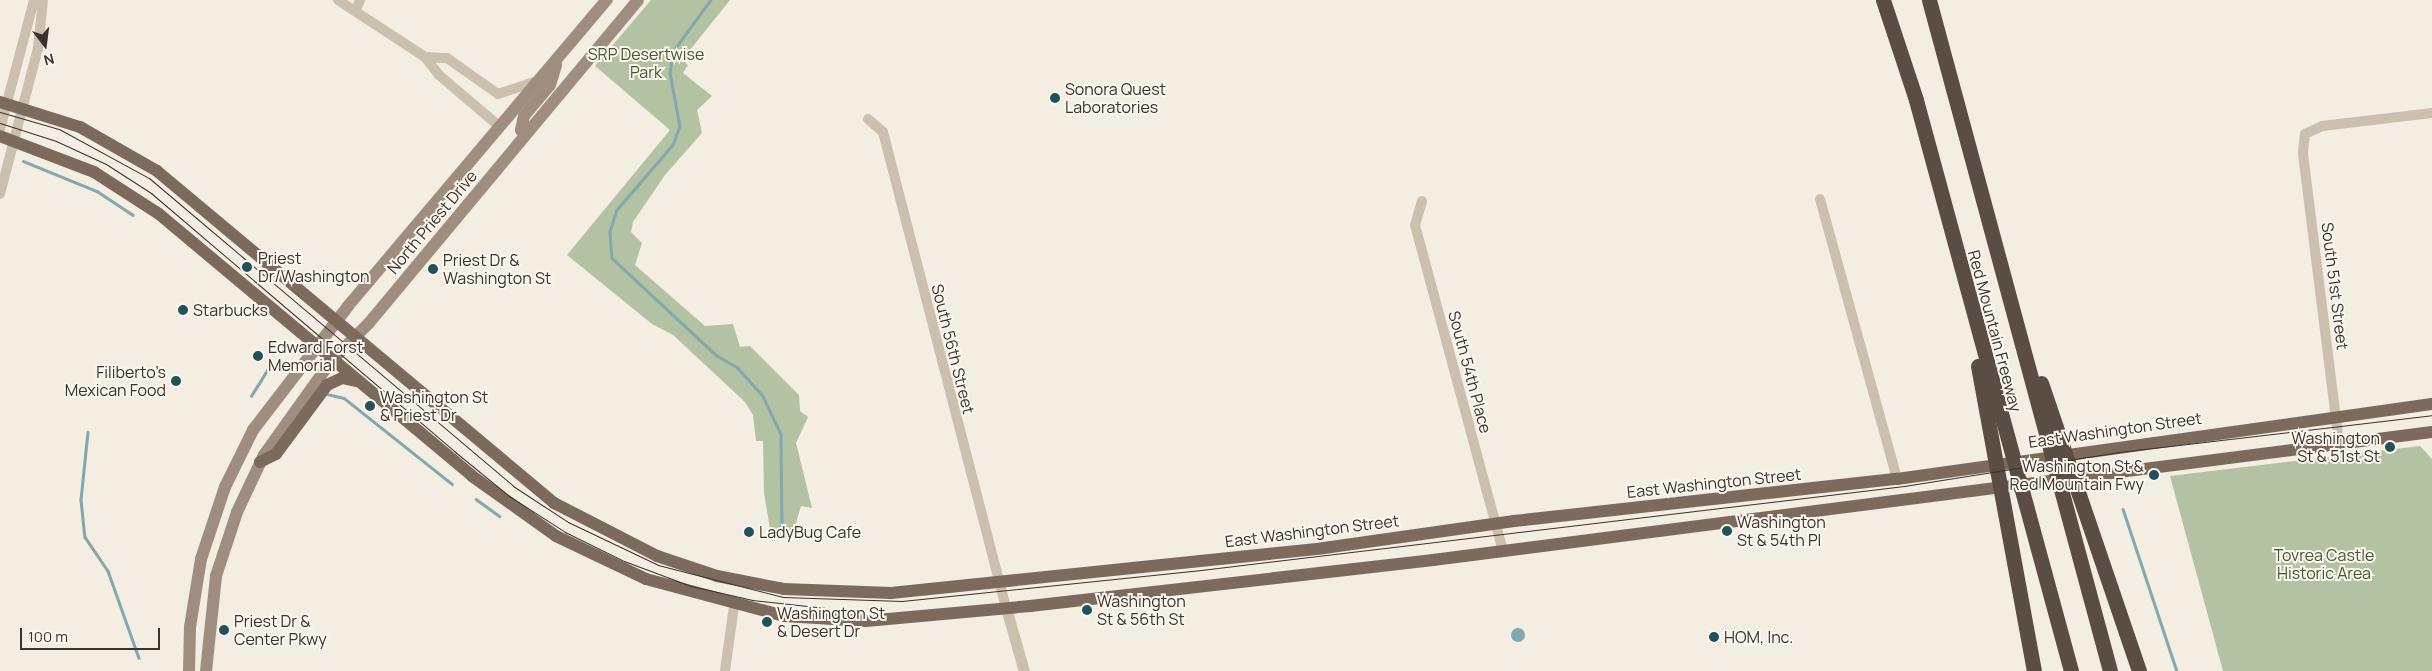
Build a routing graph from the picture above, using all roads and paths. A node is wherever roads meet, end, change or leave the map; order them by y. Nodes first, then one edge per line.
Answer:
1 (34, 0) edge
2 (43, 0) edge
3 (338, 0) edge
4 (360, 0) edge
5 (607, 0) edge
6 (638, 0) edge
7 (1883, 0) edge
8 (1929, 0) edge
9 (356, 10) junction
10 (425, 57) junction
11 (557, 61) junction
12 (541, 80) junction
13 (4, 103) edge
14 (24, 108) junction
15 (2432, 113) edge
16 (868, 118) dead end
17 (500, 127) junction
18 (0, 129) edge
19 (525, 135) junction
20 (0, 136) edge
21 (15, 140) junction
22 (0, 194) edge
23 (1820, 199) dead end
24 (1422, 201) dead end
25 (336, 322) junction
26 (355, 337) junction
27 (315, 347) junction
28 (332, 360) junction
29 (358, 382) junction
30 (2432, 404) edge
31 (2335, 415) junction
32 (1994, 421) junction
33 (2432, 432) edge
34 (2339, 443) junction
35 (260, 462) junction
36 (1897, 479) junction
37 (2077, 520) junction
38 (1495, 524) junction
39 (1503, 551) junction
40 (1000, 586) junction
41 (734, 606) junction
42 (1006, 608) junction
43 (190, 671) edge
44 (206, 671) edge
45 (725, 671) edge
46 (1024, 671) edge
47 (2034, 671) edge
48 (2071, 671) edge
49 (2110, 671) edge
50 (2139, 671) edge

1 - 13 street
2 - 14 street
3 - 9 street
4 - 9 street
5 - 11 main road, North Priest Drive
6 - 19 main road, North Priest Drive
7 - 32 highway, Red Mountain Freeway
8 - 37 highway, Red Mountain Freeway
9 - 10 street
10 - 12 street
10 - 17 street
11 - 12 main road, North Priest Drive
11 - 19 main road
12 - 17 main road, North Priest Drive
13 - 14 main road, East Washington Street
13 - 18 street
14 - 21 street
14 - 25 main road, East Washington Street
15 - 31 street, South 51st Street
16 - 40 street, South 56th Street
17 - 25 main road, North Priest Drive
19 - 26 main road, North Priest Drive
20 - 21 main road
21 - 22 street
21 - 27 main road
23 - 36 street
24 - 38 street, South 54th Place
25 - 26 main road, East Washington Street
25 - 27 main road, North Priest Drive
26 - 28 main road, North Priest Drive
26 - 40 main road, East Washington Street
27 - 28 main road
27 - 43 main road, North Priest Drive
28 - 29 main road
28 - 35 main road, North Priest Drive
29 - 35 main road
29 - 41 main road
30 - 31 main road, East Washington Street
31 - 34 street, South 51st Street
31 - 36 main road, East Washington Street
32 - 47 highway
32 - 48 highway, Red Mountain Freeway
33 - 34 main road
34 - 39 main road
35 - 44 main road, North Priest Drive
36 - 38 main road, East Washington Street
37 - 49 highway, Red Mountain Freeway
37 - 50 highway
38 - 39 street, South 54th Place
38 - 40 main road, East Washington Street
39 - 42 main road
40 - 42 street, South 56th Street
41 - 42 main road
41 - 45 street
42 - 46 street

